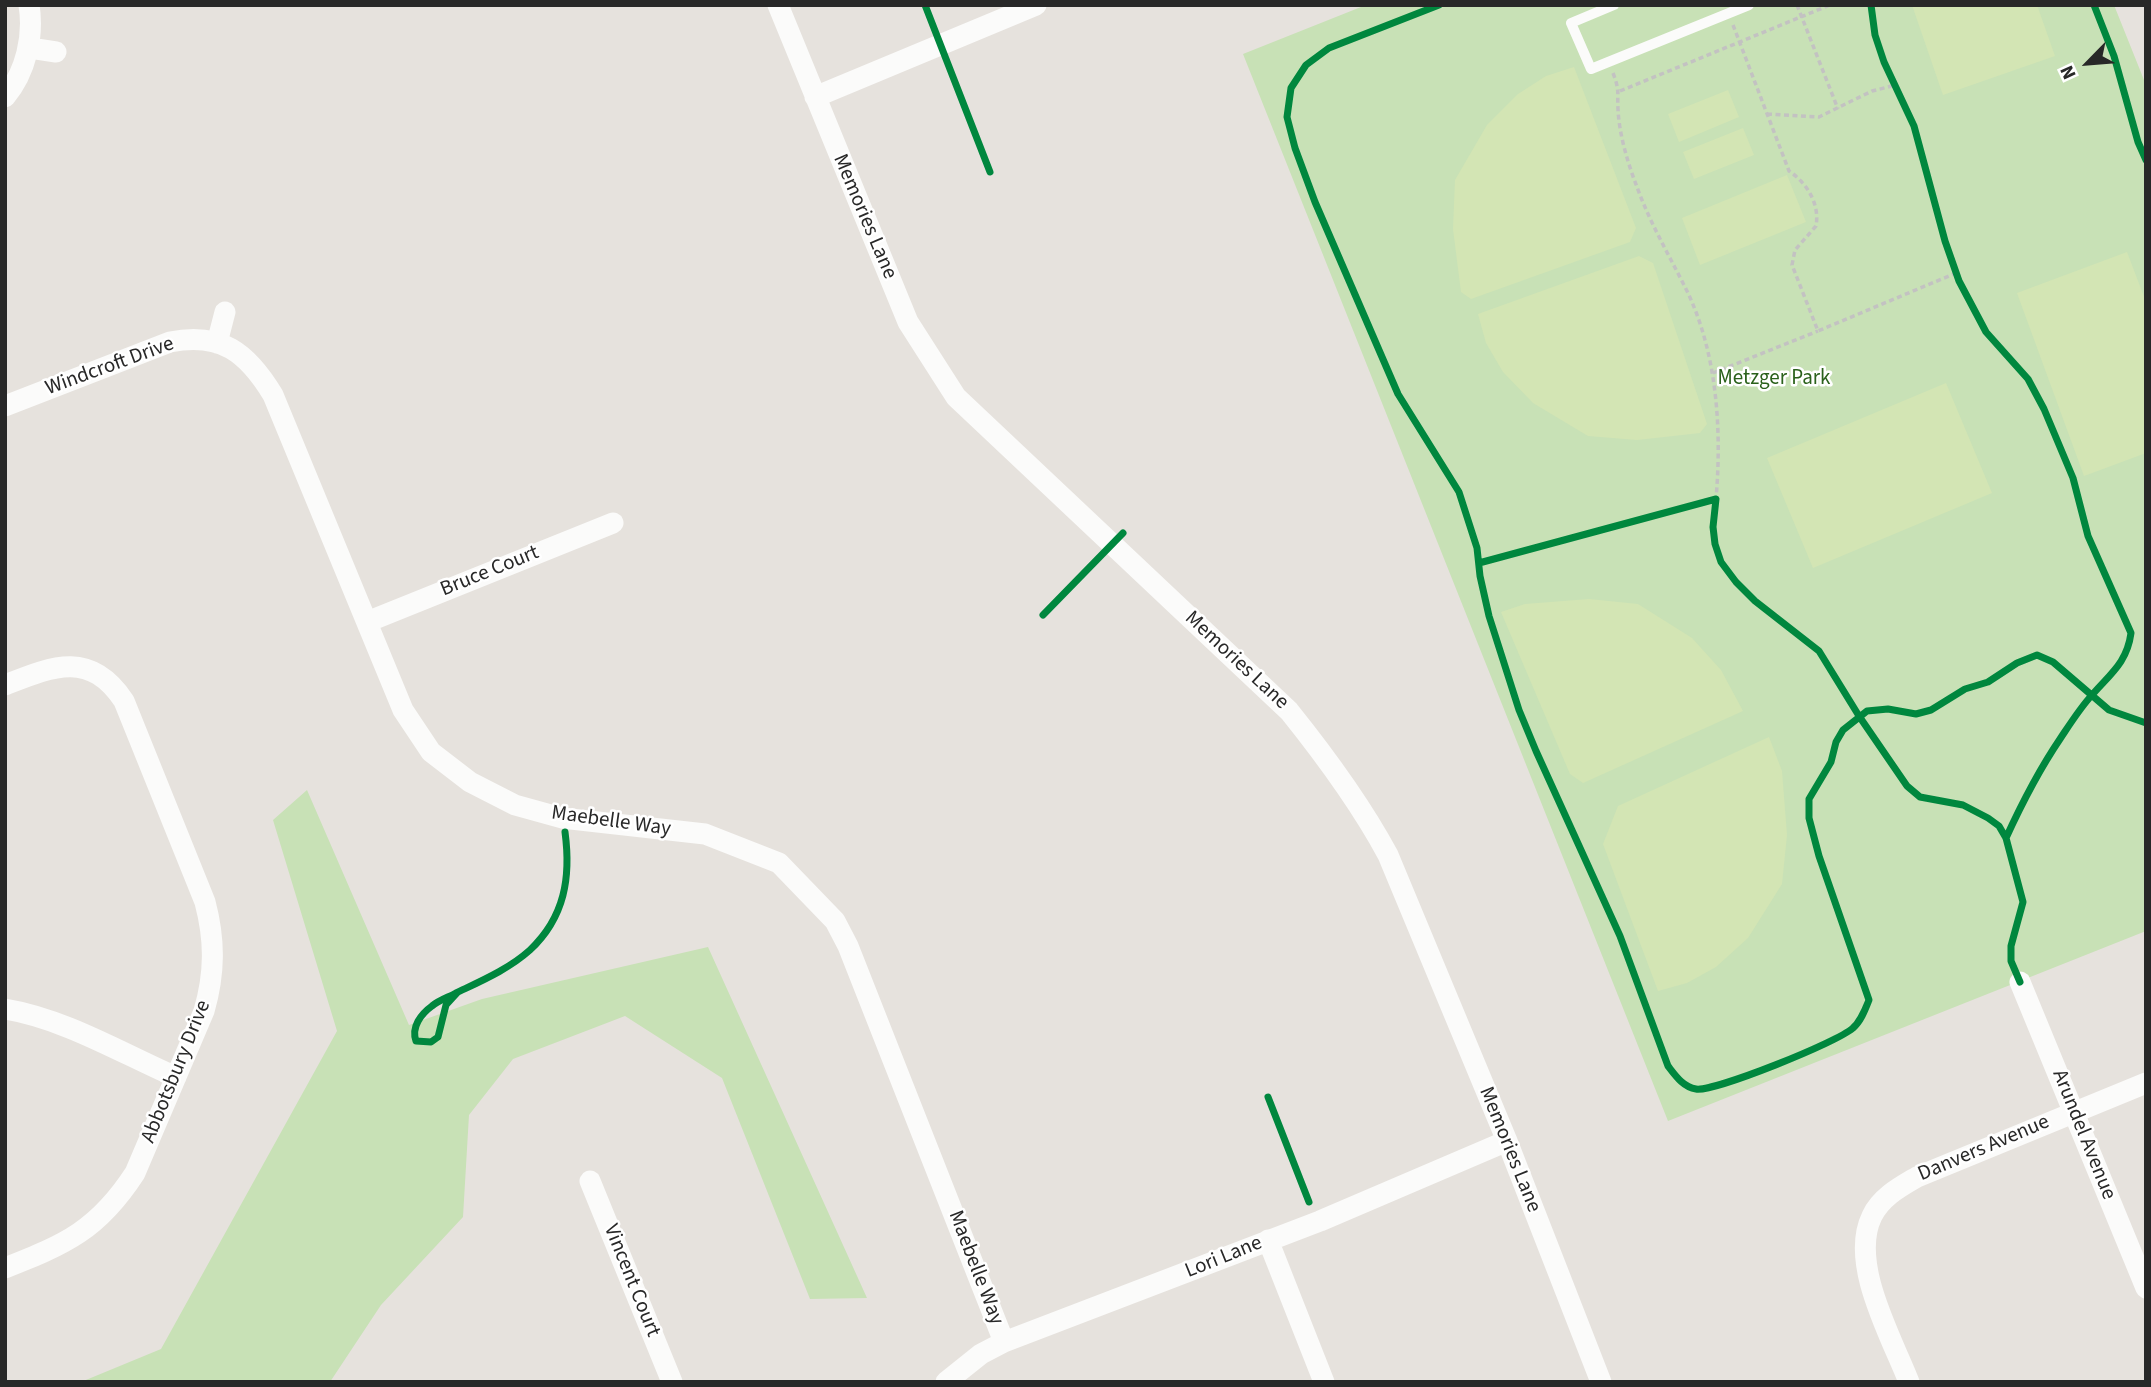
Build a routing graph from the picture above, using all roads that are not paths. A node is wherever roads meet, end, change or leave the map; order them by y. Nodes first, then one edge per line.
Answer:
1 (29, 5) edge
2 (778, 5) edge
3 (1036, 5) edge
4 (1614, 5) edge
5 (1749, 5) edge
6 (30, 48) junction
7 (56, 51) dead end
8 (5, 97) edge
9 (814, 97) junction
10 (225, 312) dead end
11 (217, 343) junction
12 (5, 406) edge
13 (614, 523) dead end
14 (367, 622) junction
15 (5, 685) edge
16 (2020, 982) dead end
17 (5, 1009) edge
18 (176, 1077) junction
19 (2146, 1083) edge
20 (2074, 1112) junction
21 (1507, 1142) junction
22 (590, 1181) dead end
23 (1268, 1240) junction
24 (5, 1268) edge
25 (2146, 1288) edge
26 (1004, 1342) junction
27 (672, 1382) edge
28 (946, 1382) edge
29 (1324, 1382) edge
30 (1601, 1382) edge
31 (1909, 1382) edge

1 - 6 street
2 - 9 street, Memories Lane
3 - 9 street
4 - 5 lane
6 - 7 street
6 - 8 street
9 - 21 street, Memories Lane
10 - 11 street
11 - 12 street, Windcroft Drive
11 - 14 street, Maebelle Way
13 - 14 street, Bruce Court
14 - 26 street, Maebelle Way
15 - 18 street, Abbotsbury Drive
16 - 20 street, Arundel Avenue
17 - 18 street
18 - 24 street, Abbotsbury Drive
19 - 20 street, Danvers Avenue
20 - 25 street, Arundel Avenue
20 - 31 street, Danvers Avenue
21 - 23 street, Lori Lane
21 - 30 street, Memories Lane
22 - 27 street, Vincent Court
23 - 26 street, Lori Lane
23 - 29 street
26 - 28 street, Lori Lane

